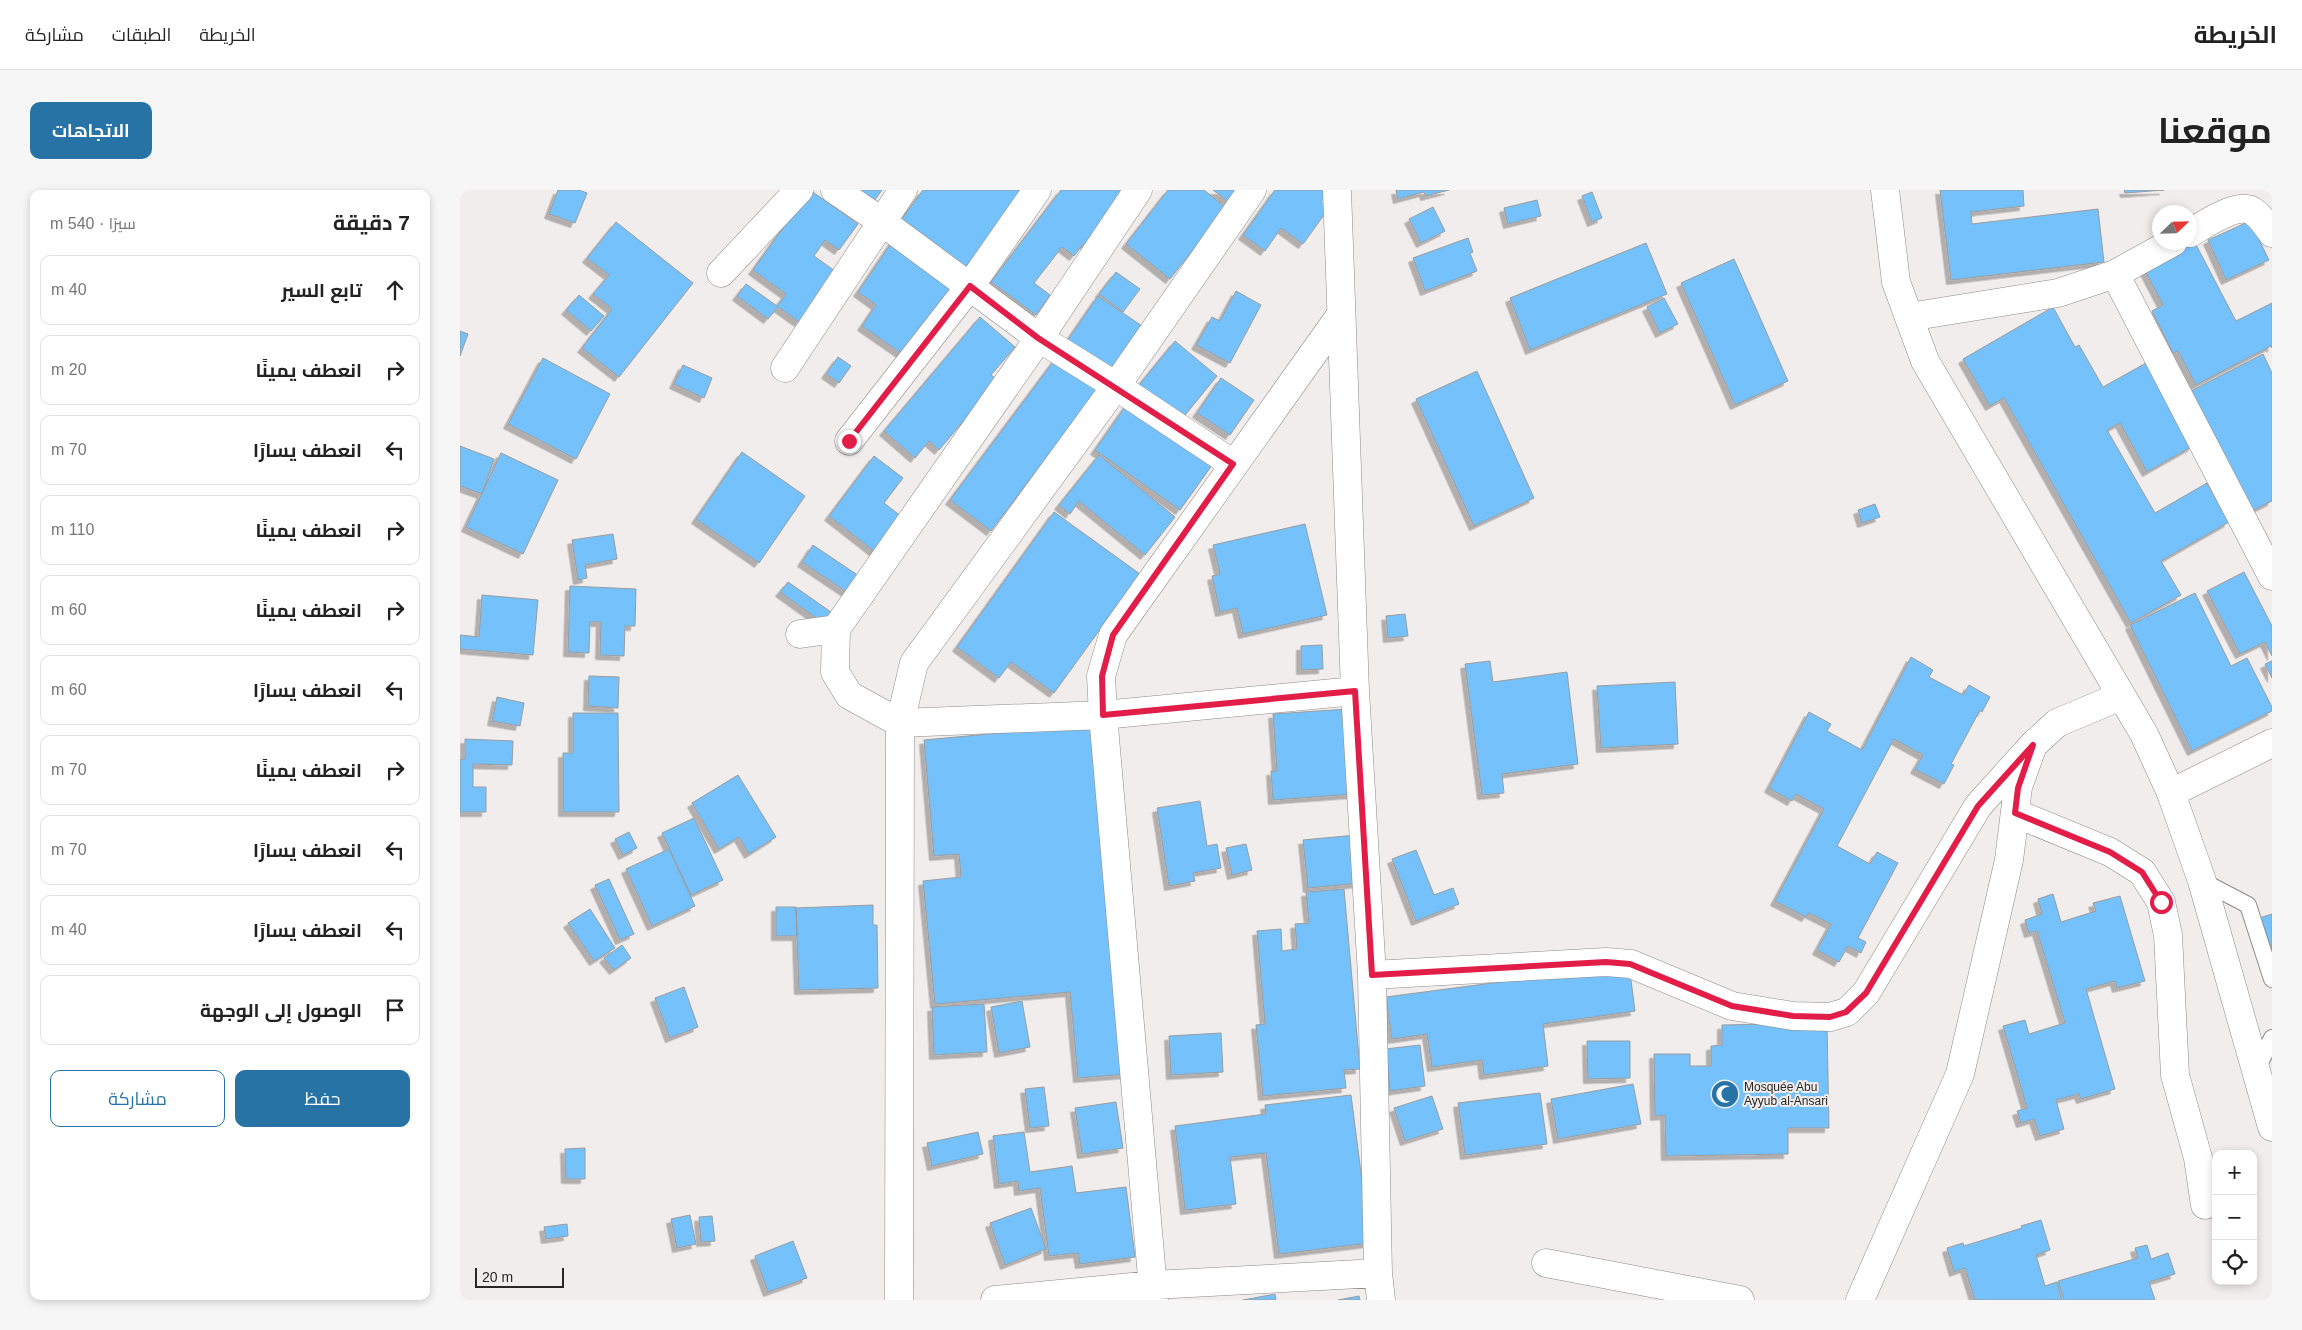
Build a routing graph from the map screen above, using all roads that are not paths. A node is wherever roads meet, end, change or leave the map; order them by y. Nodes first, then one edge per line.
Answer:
1 (799, 190) edge
2 (835, 190) edge
3 (903, 190) edge
4 (1037, 190) edge
5 (1138, 190) edge
6 (1252, 190) edge
7 (1337, 190) edge
8 (1885, 190) edge
9 (881, 221) junction
10 (2197, 229) edge
11 (2272, 233) edge
12 (2158, 250) edge
13 (720, 273) dead end
14 (2114, 274) junction
15 (970, 286) junction
16 (1340, 316) junction
17 (1909, 317) junction
18 (1038, 338) junction
19 (785, 368) dead end
20 (1116, 386) junction
21 (849, 441) dead end
22 (1233, 464) junction
23 (2272, 576) edge
24 (836, 628) junction
25 (800, 634) dead end
26 (1355, 691) junction
27 (2122, 696) junction
28 (1103, 715) junction
29 (900, 723) junction
30 (2272, 743) edge
31 (2033, 745) junction
32 (2171, 793) junction
33 (2015, 813) junction
34 (2202, 881) junction
35 (1372, 975) junction
36 (2272, 979) edge
37 (2272, 1038) edge
38 (2256, 1072) junction
39 (2272, 1127) edge
40 (2205, 1205) dead end
41 (1546, 1263) dead end
42 (1378, 1273) junction
43 (1154, 1293) edge
44 (899, 1300) edge
45 (994, 1300) edge
46 (1381, 1300) edge
47 (1740, 1300) edge
48 (1860, 1300) edge

1 - 13 street
2 - 9 street
3 - 9 street
4 - 15 street
5 - 18 street
6 - 20 street
7 - 16 street
8 - 17 street
9 - 15 street
9 - 19 street
10 - 11 street
12 - 14 street
14 - 17 street
14 - 23 street
15 - 18 street
15 - 21 street
16 - 22 street
16 - 26 street
17 - 27 street
18 - 20 street
18 - 24 street
20 - 22 street
20 - 29 street
22 - 28 street
24 - 25 street
24 - 29 street
26 - 28 street
26 - 35 street
27 - 31 street
27 - 32 street
28 - 29 street
28 - 43 street
29 - 44 street
30 - 32 street
31 - 33 street
31 - 35 street
32 - 34 street
33 - 40 street
33 - 48 street
34 - 36 lane
34 - 38 street
35 - 42 street
37 - 38 lane
38 - 39 street
41 - 47 street
42 - 43 street
42 - 46 street
43 - 45 street

